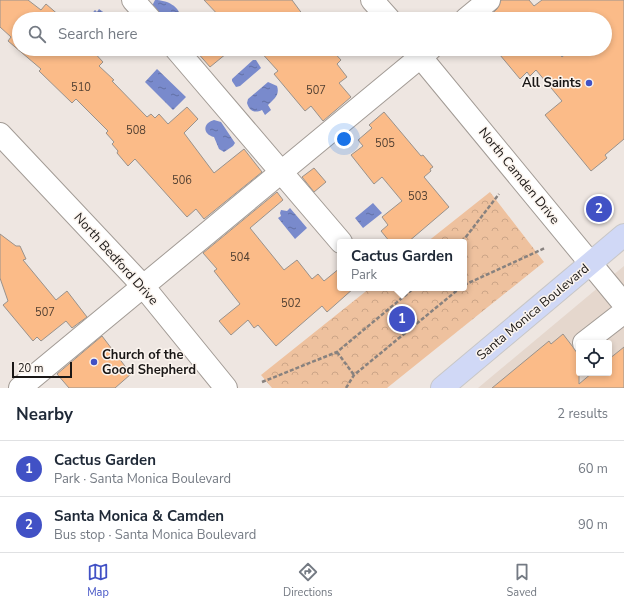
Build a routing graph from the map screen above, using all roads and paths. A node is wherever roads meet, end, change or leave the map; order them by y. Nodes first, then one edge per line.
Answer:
1 (134, 0) edge
2 (372, 0) edge
3 (489, 0) edge
4 (144, 12) edge
5 (383, 12) edge
6 (474, 12) edge
7 (182, 56) edge
8 (417, 56) edge
9 (425, 56) edge
10 (0, 134) edge
11 (282, 172) junction
12 (499, 194) dead end
13 (624, 235) edge
14 (338, 239) edge
15 (464, 239) edge
16 (546, 248) dead end
17 (591, 263) junction
18 (467, 282) edge
19 (143, 286) junction
20 (410, 291) edge
21 (456, 291) edge
22 (622, 301) edge
23 (596, 317) dead end
24 (586, 340) edge
25 (337, 352) junction
26 (354, 375) junction
27 (262, 382) dead end
28 (20, 388) edge
29 (226, 388) edge
30 (346, 388) edge
31 (442, 388) edge

1 - 4 street
2 - 5 street
3 - 6 street
7 - 11 street
8 - 11 street
9 - 17 street, North Camden Drive
10 - 19 street, North Bedford Drive
11 - 14 street
11 - 19 street
12 - 15 path
13 - 17 main road, Santa Monica Boulevard
16 - 18 path
17 - 22 street, North Camden Drive
17 - 31 main road, Santa Monica Boulevard
19 - 28 street
19 - 29 street, North Bedford Drive
20 - 25 path
21 - 26 path
22 - 23 street
22 - 24 street
25 - 26 path
25 - 27 path
26 - 30 path

